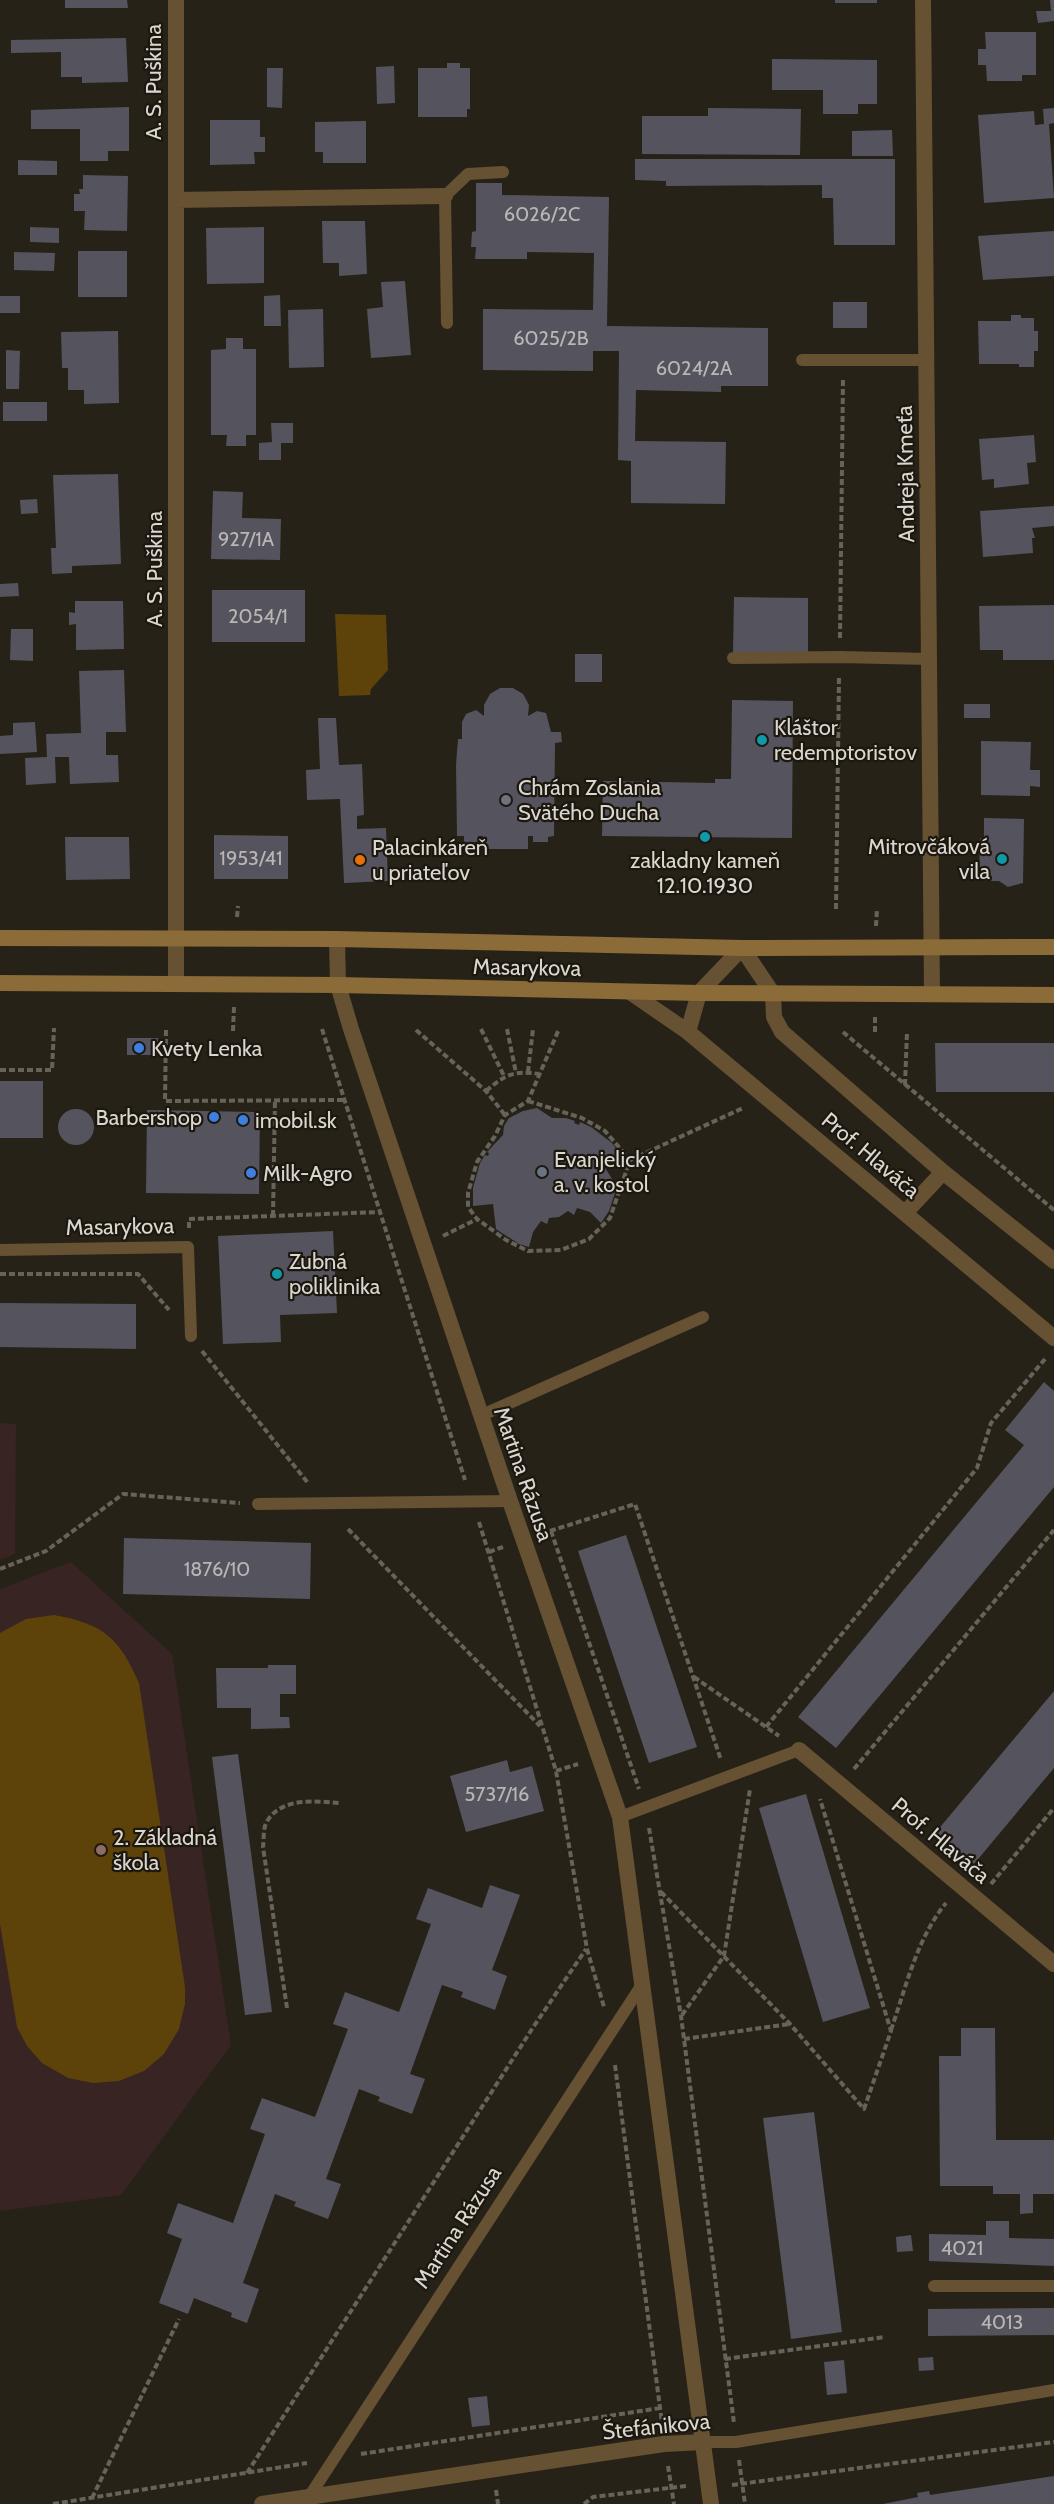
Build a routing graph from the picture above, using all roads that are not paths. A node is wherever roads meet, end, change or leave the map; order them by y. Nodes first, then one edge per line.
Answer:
1 (176, 0) edge
2 (923, 0) edge
3 (503, 172) dead end
4 (445, 196) junction
5 (176, 200) junction
6 (447, 323) dead end
7 (802, 360) dead end
8 (926, 360) junction
9 (733, 658) dead end
10 (928, 659) junction
11 (0, 938) edge
12 (177, 938) junction
13 (337, 939) junction
14 (930, 947) junction
15 (1054, 947) edge
16 (741, 948) junction
17 (0, 983) edge
18 (176, 984) junction
19 (338, 985) junction
20 (630, 992) junction
21 (699, 993) junction
22 (932, 993) junction
23 (773, 994) junction
24 (1054, 995) edge
25 (688, 1032) junction
26 (943, 1173) junction
27 (905, 1214) junction
28 (0, 1250) edge
29 (1054, 1261) edge
30 (703, 1317) dead end
31 (191, 1336) dead end
32 (1054, 1338) edge
33 (480, 1416) junction
34 (510, 1501) junction
35 (258, 1504) road end
36 (803, 1754) joint
37 (620, 1817) junction
38 (1054, 1964) edge
39 (643, 1983) junction
40 (934, 2286) dead end
41 (1054, 2286) edge
42 (1054, 2390) edge
43 (704, 2442) junction
44 (309, 2497) junction
45 (262, 2504) edge
46 (711, 2504) edge

1 - 5 street, A. S. Puškina
2 - 8 street, Andreja Kmeťa
3 - 4 lane
4 - 5 street
4 - 6 lane
5 - 12 street, A. S. Puškina
7 - 8 lane
8 - 10 street, Andreja Kmeťa
9 - 10 lane
10 - 14 street, Andreja Kmeťa
11 - 12 main road, Masarykova
12 - 13 main road, Masarykova
12 - 18 street, A. S. Puškina
13 - 16 main road, Masarykova
13 - 19 street, Martina Rázusa
14 - 15 main road, Masarykova
14 - 16 main road, Masarykova
14 - 22 street, Andreja Kmeťa
16 - 21 street
16 - 23 street
17 - 18 main road, Masarykova
18 - 19 main road, Masarykova
19 - 20 main road, Masarykova
19 - 33 street, Martina Rázusa
20 - 21 main road, Masarykova
20 - 25 street, Prof. Hlaváča
21 - 23 main road, Masarykova
21 - 25 street
22 - 23 main road, Masarykova
22 - 24 main road, Masarykova
23 - 26 street, Prof. Hlaváča
25 - 27 street, Prof. Hlaváča
26 - 27 street
26 - 29 street, Prof. Hlaváča
27 - 32 street, Prof. Hlaváča
28 - 31 lane, Masarykova
30 - 33 lane
33 - 34 street, Martina Rázusa
34 - 35 lane
34 - 37 street, Martina Rázusa
36 - 37 lane
36 - 38 street, Prof. Hlaváča
37 - 39 street, Martina Rázusa
39 - 43 street, Martina Rázusa
39 - 44 lane, Martina Rázusa
40 - 41 lane
42 - 43 lane, Štefánikova
43 - 44 street, Štefánikova
43 - 46 street, Martina Rázusa
44 - 45 street, Štefánikova

